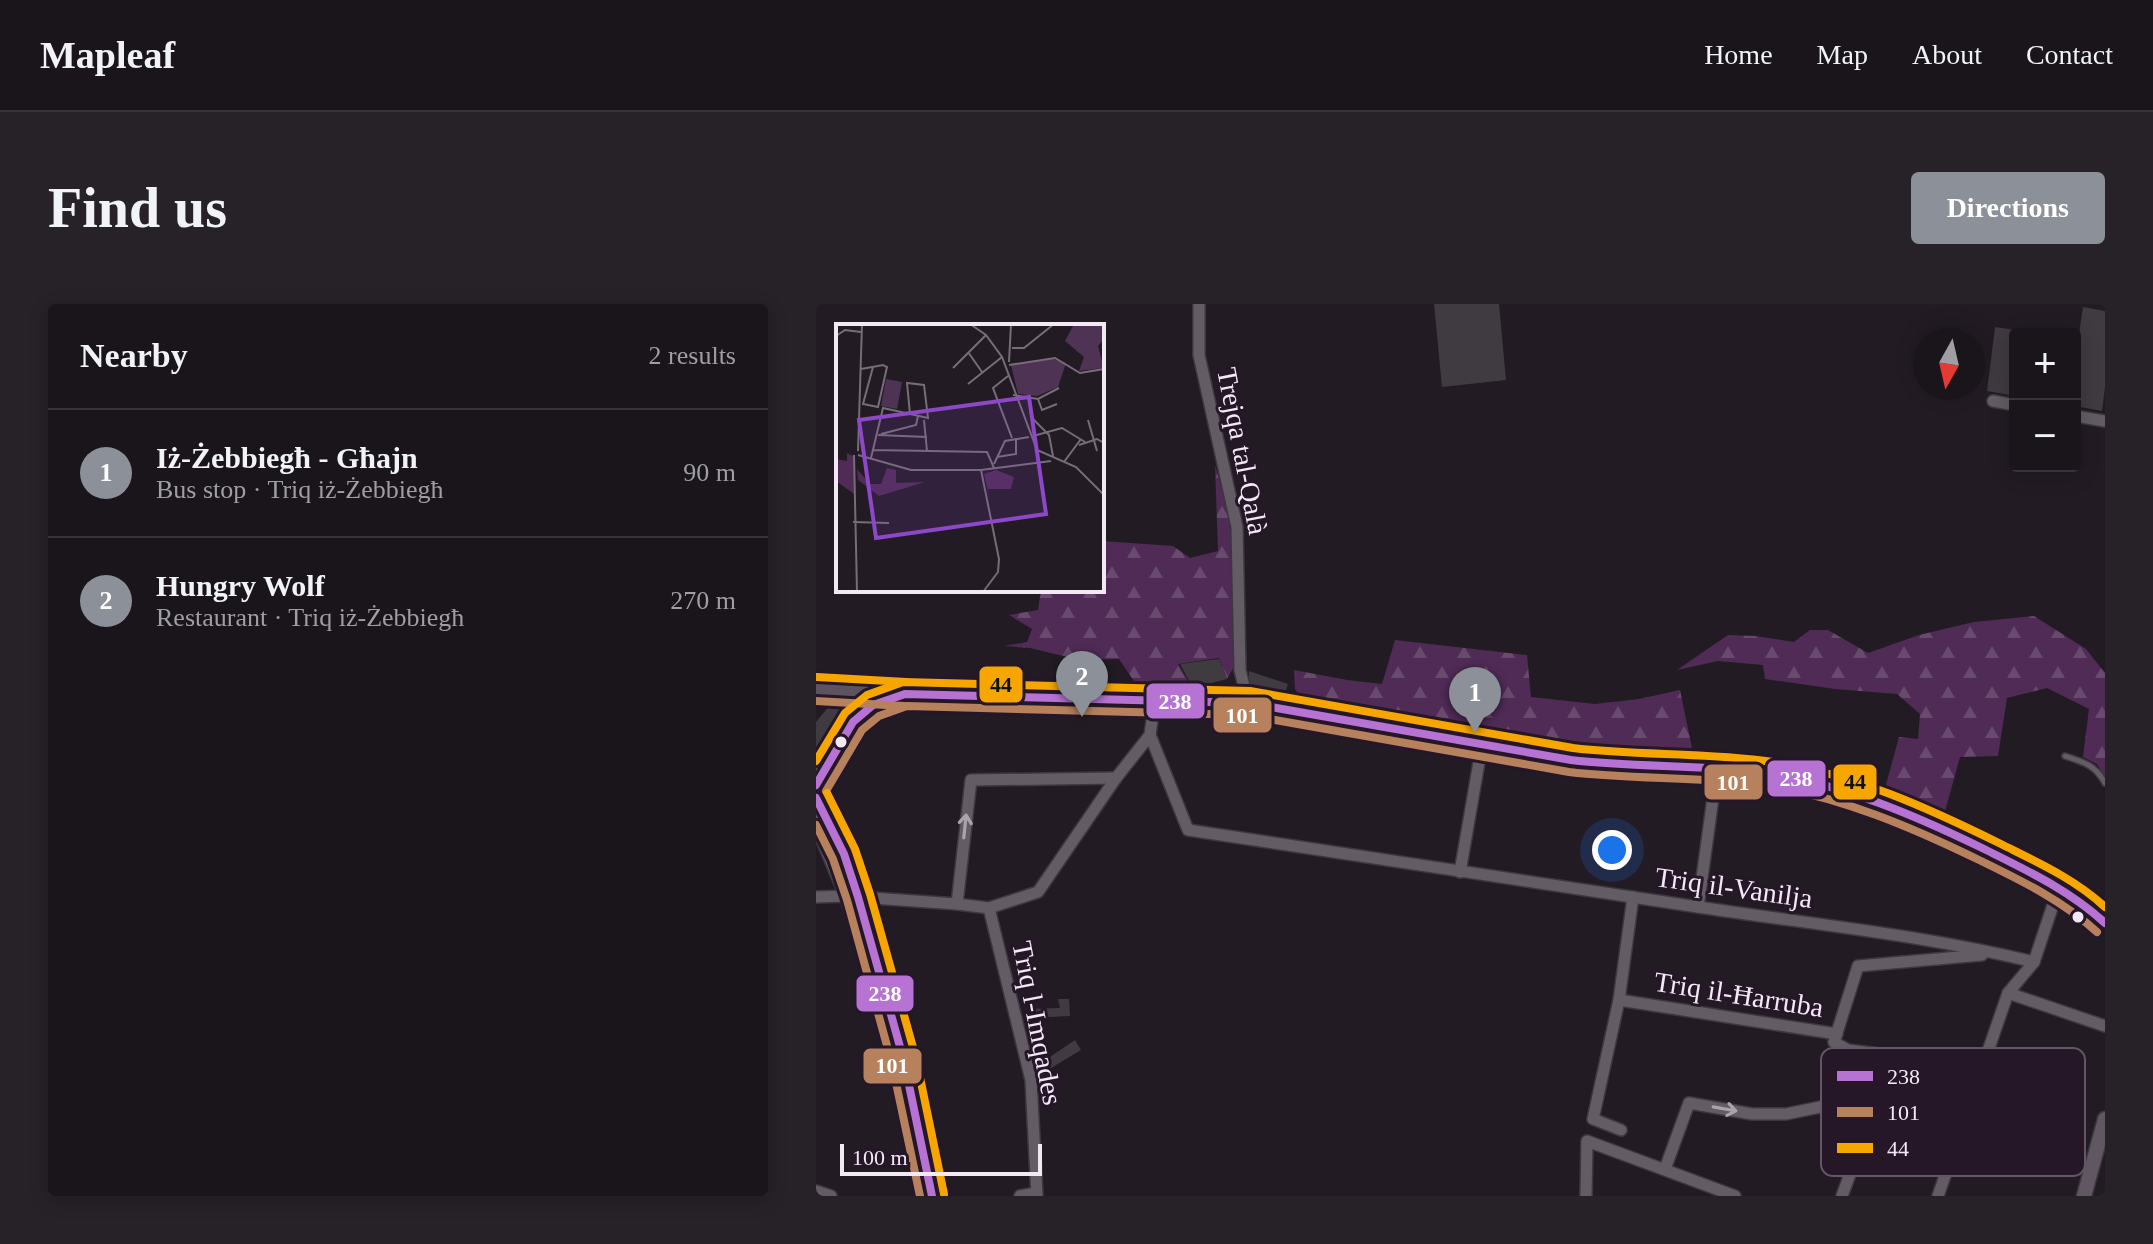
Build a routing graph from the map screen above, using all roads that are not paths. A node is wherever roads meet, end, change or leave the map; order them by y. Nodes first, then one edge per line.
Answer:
1 (1199, 304) edge
2 (1993, 401) dead end
3 (2009, 404) edge
4 (2081, 417) edge
5 (2105, 421) edge
6 (816, 689) edge
7 (839, 690) junction
8 (905, 694) junction
9 (1155, 699) junction
10 (1248, 703) junction
11 (853, 722) junction
12 (1150, 735) junction
13 (1482, 745) junction
14 (2065, 756) dead end
15 (1717, 769) junction
16 (1116, 778) junction
17 (2105, 783) edge
18 (816, 785) edge
19 (816, 798) edge
20 (816, 822) edge
21 (1460, 872) junction
22 (2059, 887) junction
23 (852, 896) junction
24 (816, 897) edge
25 (1633, 897) junction
26 (957, 904) junction
27 (2086, 904) junction
28 (1698, 907) junction
29 (989, 908) junction
30 (2105, 914) edge
31 (2105, 923) edge
32 (1998, 953) junction
33 (2034, 962) junction
34 (2008, 993) junction
35 (1619, 1000) junction
36 (2105, 1026) edge
37 (1837, 1034) junction
38 (1844, 1048) edge
39 (1989, 1048) edge
40 (1821, 1107) edge
41 (2105, 1119) edge
42 (1621, 1130) dead end
43 (1665, 1169) junction
44 (1849, 1176) edge
45 (1945, 1176) edge
46 (816, 1191) edge
47 (1037, 1194) edge
48 (1722, 1194) edge
49 (831, 1196) edge
50 (923, 1196) edge
51 (932, 1196) edge
52 (1020, 1196) edge
53 (1586, 1196) edge
54 (1735, 1196) edge
55 (1842, 1196) edge
56 (1938, 1196) edge
57 (2084, 1196) edge

1 - 10 street, Trejqa tal-Qalà
2 - 3 street
4 - 5 street
6 - 7 main road
7 - 8 main road
7 - 11 main road
8 - 9 main road
8 - 11 main road
9 - 10 main road
9 - 12 street
10 - 13 main road
11 - 18 main road
12 - 16 street
12 - 21 street, Triq il-Vanilja
13 - 15 main road
13 - 21 street
14 - 17 lane
15 - 22 main road
15 - 28 street
26 -> 16 street
16 - 29 street
19 - 23 main road
20 - 23 main road
21 - 25 street, Triq il-Vanilja
22 - 27 main road
22 - 33 street
23 - 24 street
23 - 26 street
23 - 50 main road
23 - 51 main road
25 - 28 street, Triq il-Vanilja
25 - 35 street
26 - 29 street
27 - 30 main road
27 - 31 main road
28 - 32 street, Triq il-Vanilja
29 - 47 street, Triq l-Imqades
32 - 33 street, Triq il-Vanilja
32 - 37 street
33 - 34 street
34 - 36 street
34 - 39 street
35 - 37 street, Triq il-Ħarruba
35 - 42 street
37 - 38 street, Triq il-Ħarruba
43 -> 40 street
41 - 57 main road
43 - 48 street
43 - 53 street
44 - 55 street
45 - 56 street
46 - 49 street
47 - 52 street
48 - 54 street

